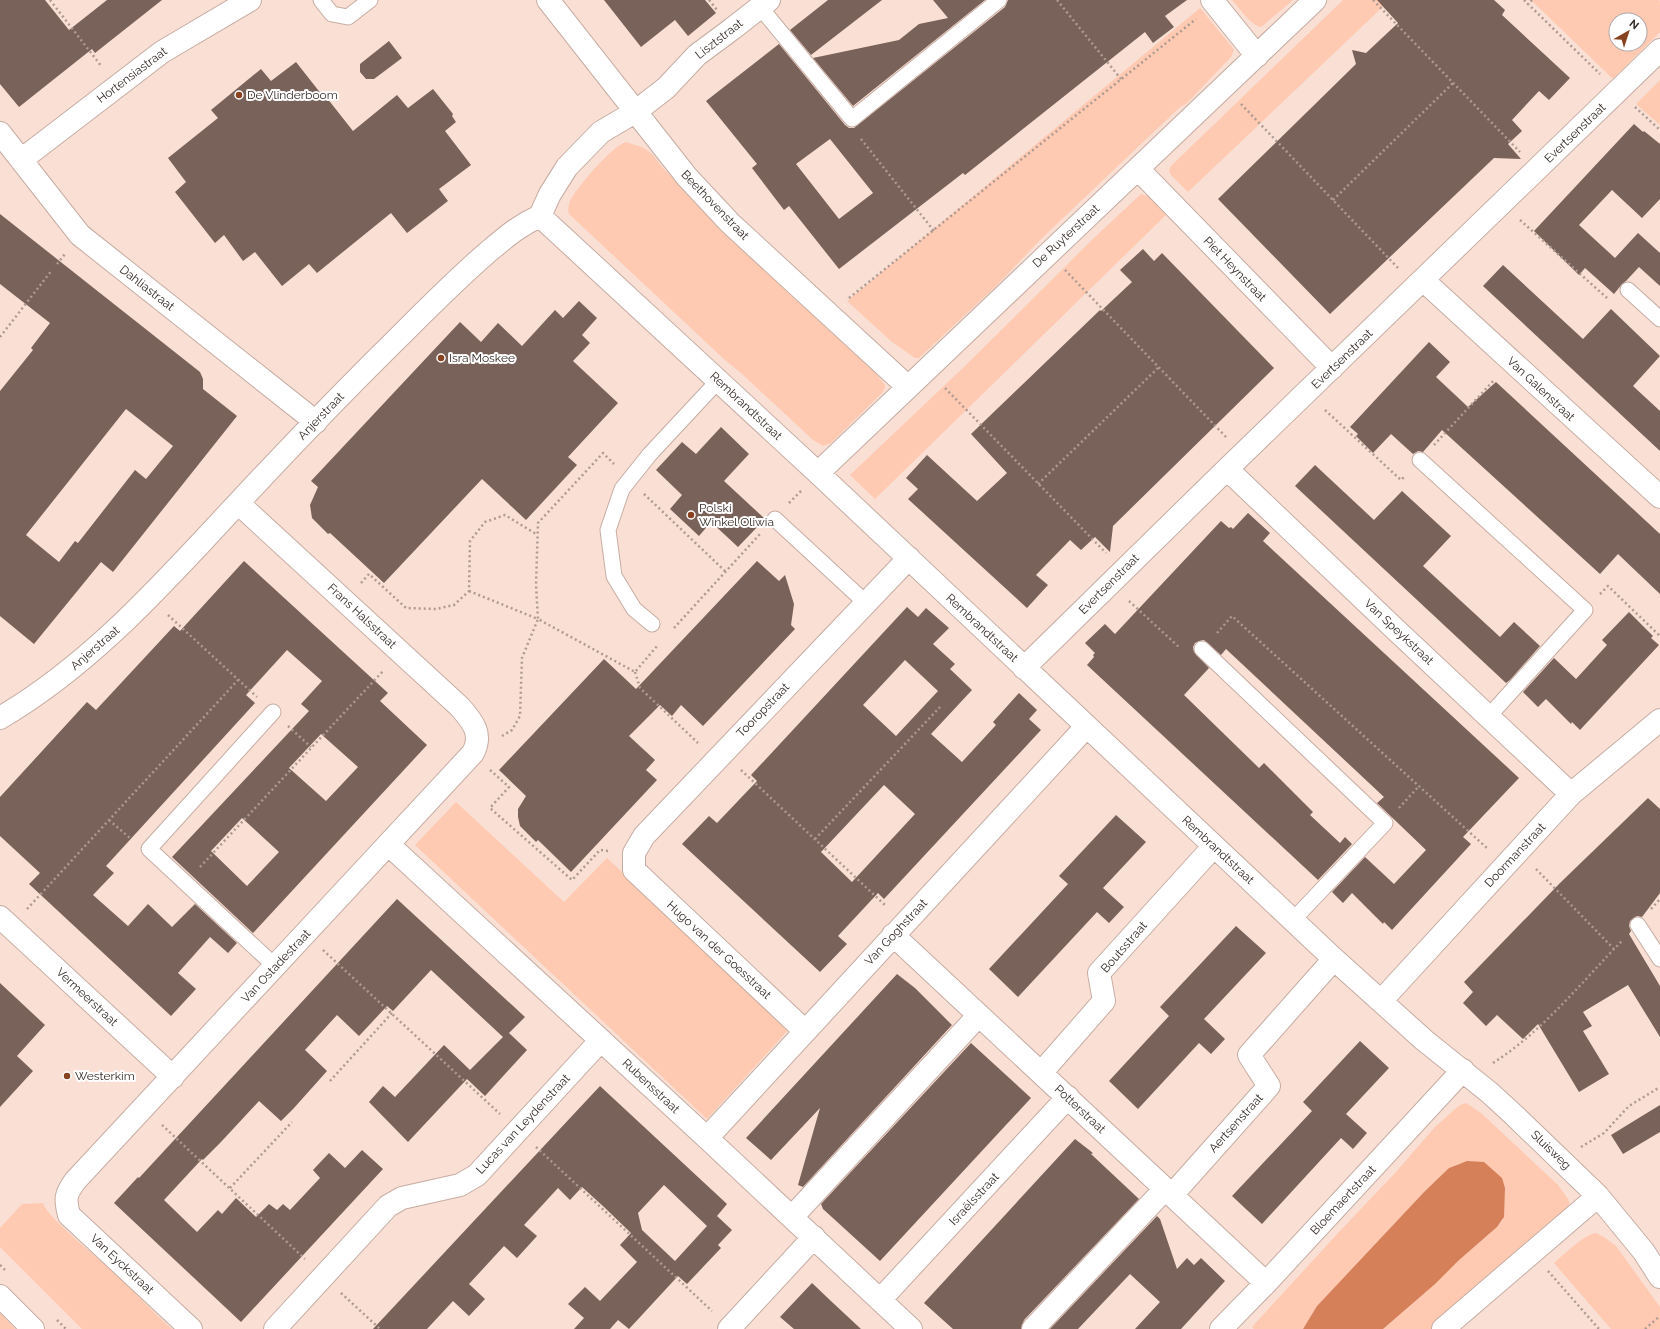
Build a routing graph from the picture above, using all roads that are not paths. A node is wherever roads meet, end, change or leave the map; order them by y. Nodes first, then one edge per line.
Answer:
1 (250, 0) edge
2 (322, 0) edge
3 (370, 0) edge
4 (548, 0) edge
5 (999, 0) edge
6 (1315, 0) edge
7 (1213, 2) edge
8 (765, 3) edge
9 (1660, 50) edge
10 (1257, 56) junction
11 (636, 112) junction
12 (0, 134) edge
13 (21, 160) junction
14 (1138, 169) junction
15 (540, 216) junction
16 (1420, 283) junction
17 (1628, 290) road end
18 (1660, 319) edge
19 (1332, 368) junction
20 (718, 380) junction
21 (908, 388) junction
22 (316, 422) junction
23 (1420, 460) road end
24 (1227, 469) junction
25 (818, 473) junction
26 (1660, 497) edge
27 (238, 503) junction
28 (775, 519) road end
29 (909, 558) junction
30 (866, 603) junction
31 (652, 624) road end
32 (1202, 649) road end
33 (1024, 668) junction
34 (273, 712) road end
35 (1489, 716) junction
36 (0, 718) edge
37 (1660, 720) edge
38 (1086, 727) junction
39 (475, 744) joint
40 (1571, 794) junction
41 (389, 845) junction
42 (1214, 846) junction
43 (634, 861) joint
44 (1293, 920) junction
45 (5, 922) edge
46 (1638, 925) road end
47 (899, 928) junction
48 (1334, 959) junction
49 (1660, 959) edge
50 (276, 967) junction
51 (1381, 1001) junction
52 (979, 1015) junction
53 (805, 1031) junction
54 (601, 1040) junction
55 (1424, 1040) joint
56 (1042, 1073) junction
57 (173, 1076) junction
58 (1469, 1076) junction
59 (1068, 1097) junction
60 (707, 1138) junction
61 (67, 1192) joint
62 (1168, 1192) junction
63 (1598, 1196) junction
64 (792, 1217) junction
65 (814, 1238) junction
66 (1660, 1277) edge
67 (1266, 1283) junction
68 (0, 1296) edge
69 (880, 1300) junction
70 (33, 1329) edge
71 (191, 1329) edge
72 (275, 1329) edge
73 (729, 1329) edge
74 (911, 1329) edge
75 (1033, 1329) edge
76 (1221, 1329) edge
77 (1444, 1329) edge

1 - 13 street, Hortensiastraat
2 - 3 lane
4 - 11 street, Beethovenstraat
5 - 8 lane
6 - 10 street, De Ruyterstraat
7 - 10 street
8 - 11 street, Lisztstraat
9 - 16 street, Evertsenstraat
10 - 14 street, De Ruyterstraat
11 - 15 street
11 - 21 street, Beethovenstraat
12 - 13 street, Dahliastraat
13 - 22 street, Dahliastraat
14 - 19 street, Piet Heynstraat
14 - 21 street, De Ruyterstraat
15 - 20 street, Rembrandtstraat
15 - 22 street, Anjerstraat
16 - 19 street, Evertsenstraat
16 - 26 street, Van Galenstraat
17 - 18 lane
19 - 24 street, Evertsenstraat
20 - 25 street, Rembrandtstraat
20 - 31 lane
21 - 25 street, De Ruyterstraat
22 - 27 street, Anjerstraat
23 - 35 lane
24 - 33 street, Evertsenstraat
24 - 35 street, Van Speykstraat
25 - 29 street, Rembrandtstraat
27 - 36 street, Anjerstraat
27 - 39 street, Frans Halsstraat
28 - 30 lane
29 - 30 street, Tooropstraat
29 - 33 street, Rembrandtstraat
30 - 43 street, Tooropstraat
32 - 44 lane
33 - 38 street, Rembrandtstraat
34 - 50 lane
35 - 40 street, Van Speykstraat
37 - 40 street, Doormanstraat
38 - 42 street, Rembrandtstraat
38 - 47 street, Van Goghstraat
39 - 41 street, Van Ostadestraat
40 - 51 street, Doormanstraat
41 - 50 street, Van Ostadestraat
41 - 54 street, Rubensstraat
42 - 44 street, Rembrandtstraat
42 - 56 street, Boutsstraat
43 - 53 street, Hugo van der Goesstraat
44 - 48 street, Rembrandtstraat
45 - 57 street, Vermeerstraat
46 - 49 lane
47 - 52 street, Potterstraat
47 - 53 street, Van Goghstraat
48 - 51 street, Rembrandtstraat
48 - 62 street, Aertsenstraat
50 - 57 street, Van Ostadestraat
51 - 55 street, Rembrandtstraat
52 - 56 street, Potterstraat
52 - 64 street
53 - 60 street, Van Goghstraat
54 - 60 street, Rubensstraat
54 - 72 street, Lucas van Leydenstraat
55 - 58 street, Sluisweg
56 - 59 street, Potterstraat
57 - 61 street, Van Ostadestraat
58 - 63 street, Sluisweg
58 - 67 street, Bloemaertstraat
59 - 62 street, Potterstraat
59 - 69 street, Israëlsstraat
60 - 64 street, Rubensstraat
61 - 71 street, Van Eyckstraat
62 - 67 street, Potterstraat
62 - 75 street
63 - 66 street, Sluisweg
63 - 77 street
64 - 65 street, Rubensstraat
65 - 69 street, Rubensstraat
65 - 73 street
67 - 76 street, Bloemaertstraat
68 - 70 street
69 - 74 street, Rubensstraat

